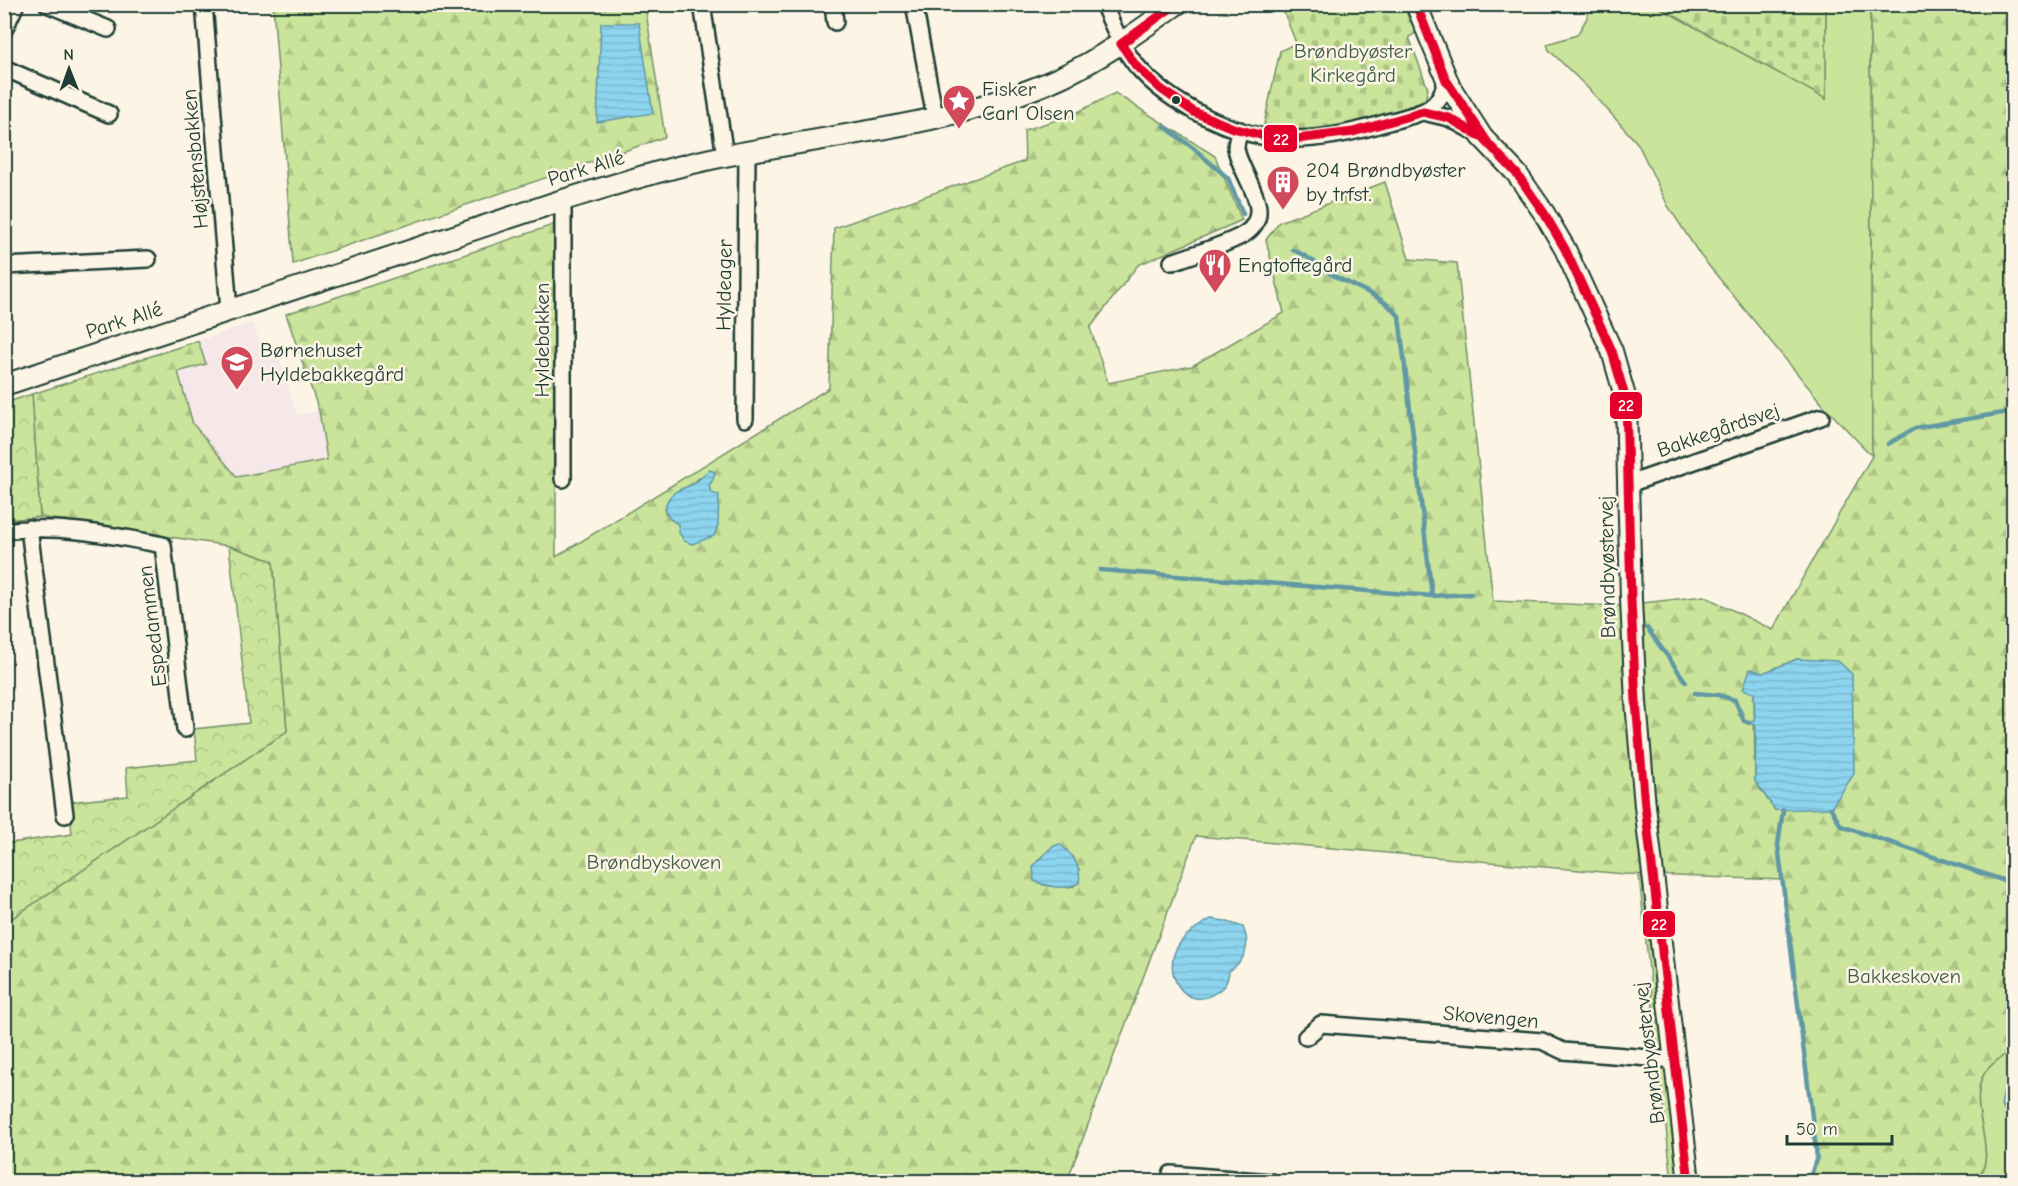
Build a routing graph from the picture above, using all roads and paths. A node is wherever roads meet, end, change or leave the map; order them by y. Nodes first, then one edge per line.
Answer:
1 (15, 4) edge
2 (47, 4) edge
3 (204, 4) edge
4 (702, 4) edge
5 (832, 4) edge
6 (914, 4) edge
7 (1103, 4) edge
8 (1177, 4) edge
9 (1416, 4) edge
10 (835, 22) dead end
11 (108, 29) dead end
12 (4, 30) edge
13 (1121, 44) junction
14 (4, 68) edge
15 (1446, 80) junction
16 (1424, 112) junction
17 (109, 114) dead end
18 (934, 117) junction
19 (1240, 130) junction
20 (1482, 137) junction
21 (747, 152) junction
22 (725, 156) junction
23 (563, 200) junction
24 (148, 259) dead end
25 (1172, 262) dead end
26 (4, 266) edge
27 (229, 310) junction
28 (4, 385) edge
29 (1821, 417) dead end
30 (745, 419) dead end
31 (563, 479) dead end
32 (1629, 484) junction
33 (29, 528) junction
34 (4, 531) edge
35 (185, 729) dead end
36 (64, 815) dead end
37 (1306, 1036) dead end
38 (1674, 1060) junction
39 (1171, 1174) dead end
40 (1271, 1182) edge
41 (1689, 1182) edge

1 - 12 street
2 - 11 street
3 - 27 street, Højstensbakken
4 - 22 street
5 - 10 street
6 - 18 street
7 - 13 street
8 - 13 street, Park Allé
9 - 15 street, Brøndbyøstervej
13 - 18 street, Park Allé
13 - 19 street
14 - 17 street
15 - 16 street
15 - 20 street, Brøndbyøstervej
16 - 19 street
16 - 20 street
18 - 21 street, Park Allé
19 - 25 street
20 - 32 street, Brøndbyøstervej
21 - 22 street, Park Allé
21 - 30 street, Hyldeager
22 - 23 street, Park Allé
23 - 27 street, Park Allé
23 - 31 street, Hyldebakken
24 - 26 street
27 - 28 street, Park Allé
29 - 32 street, Bakkegårdsvej
32 - 38 street, Brøndbyøstervej
33 - 34 street, Espedammen
33 - 35 street, Espedammen
33 - 36 street
37 - 38 street, Skovengen
38 - 41 street, Brøndbyøstervej
39 - 40 street

